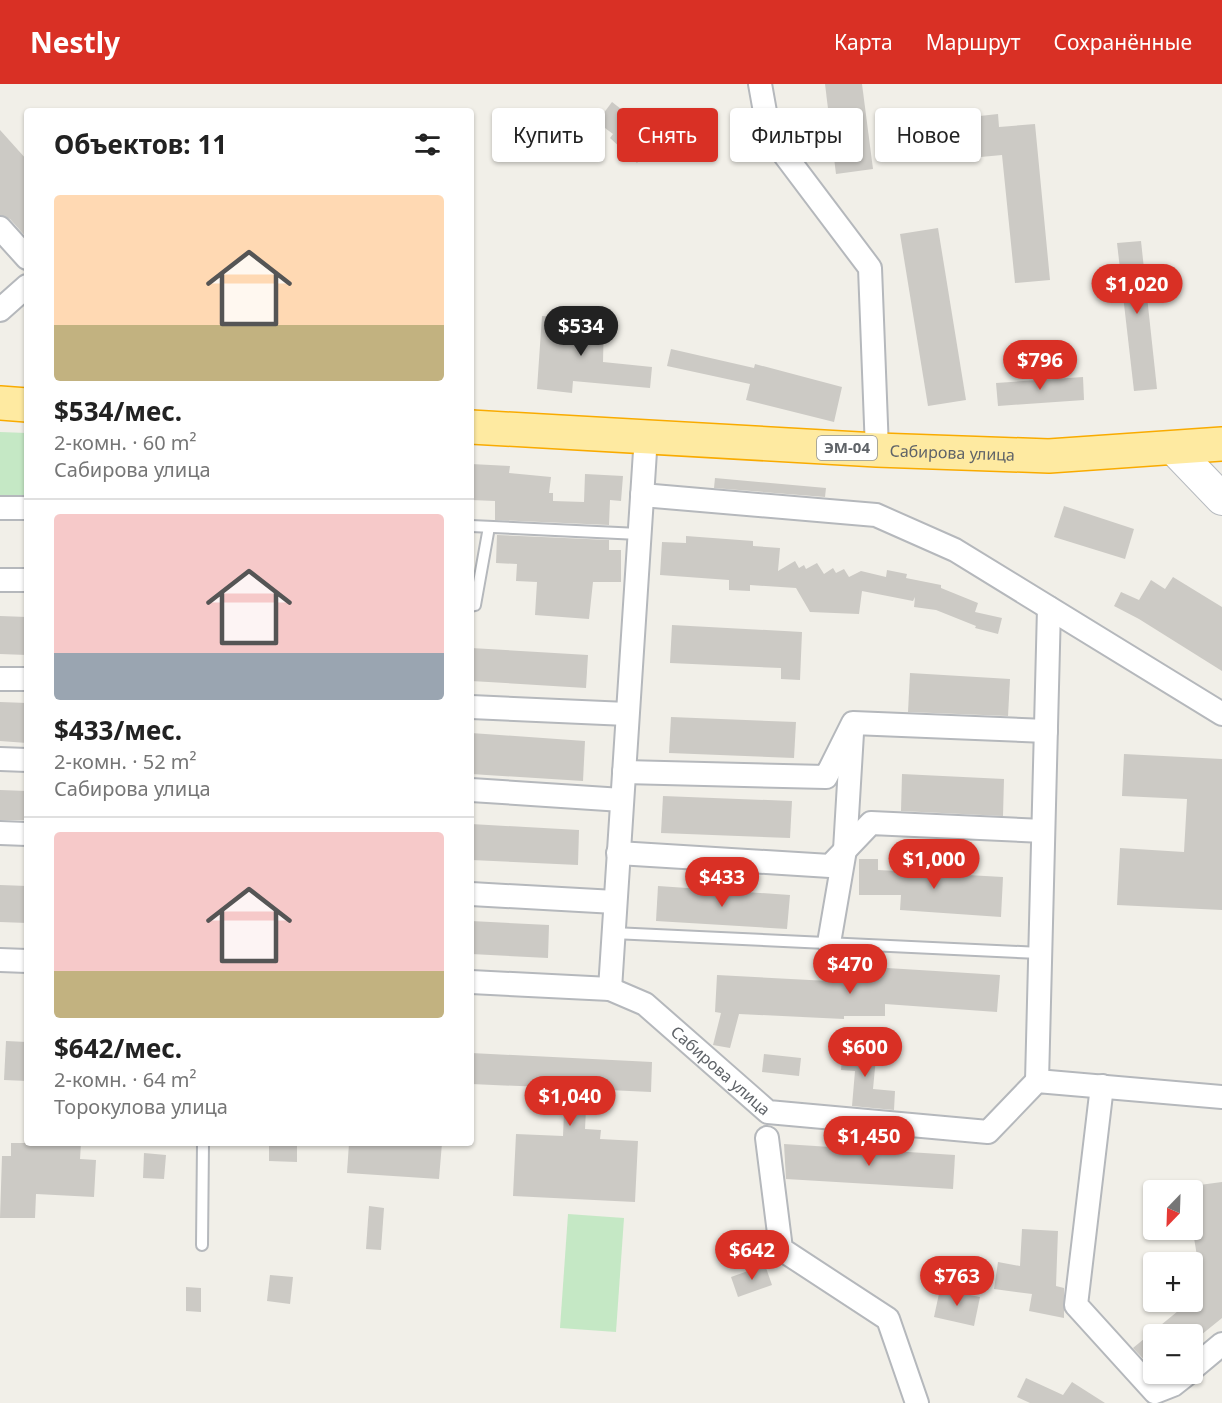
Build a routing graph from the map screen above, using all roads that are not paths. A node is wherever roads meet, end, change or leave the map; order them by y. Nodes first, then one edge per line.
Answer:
1 (760, 84) edge
2 (0, 228) edge
3 (24, 255) edge
4 (24, 289) edge
5 (0, 310) edge
6 (0, 403) edge
7 (24, 405) edge
8 (474, 427) edge
9 (646, 436) junction
10 (1222, 444) edge
11 (1174, 449) junction
12 (877, 450) junction
13 (642, 495) junction
14 (1222, 499) edge
15 (0, 508) edge
16 (24, 508) edge
17 (474, 526) edge
18 (489, 527) junction
19 (639, 534) junction
20 (0, 580) edge
21 (24, 580) edge
22 (474, 605) edge
23 (1049, 608) junction
24 (0, 679) edge
25 (24, 679) edge
26 (474, 707) edge
27 (627, 714) junction
28 (1222, 714) edge
29 (853, 723) junction
30 (1046, 731) junction
31 (0, 759) edge
32 (24, 760) edge
33 (624, 772) junction
34 (474, 790) edge
35 (622, 800) junction
36 (1044, 831) junction
37 (0, 833) edge
38 (24, 834) edge
39 (845, 850) junction
40 (618, 853) junction
41 (474, 894) edge
42 (615, 902) junction
43 (613, 933) junction
44 (829, 943) junction
45 (1040, 953) junction
46 (0, 960) edge
47 (24, 961) edge
48 (474, 982) edge
49 (610, 989) junction
50 (1037, 1081) junction
51 (1102, 1086) junction
52 (1222, 1091) edge
53 (767, 1138) dead end
54 (203, 1146) edge
55 (202, 1245) dead end
56 (1222, 1344) edge
57 (1203, 1360) edge
58 (1143, 1379) edge
59 (1148, 1384) edge
60 (1174, 1384) edge
61 (917, 1403) edge

1 - 12 street
2 - 3 street
4 - 5 street
6 - 7 highway
8 - 9 highway, Сабирова улица / ЭМ-04
9 - 12 highway, Сабирова улица / ЭМ-04
9 - 13 street
10 - 11 highway, Сабирова улица / ЭМ-04
11 - 12 highway, Сабирова улица / ЭМ-04
11 - 14 main road
13 - 19 street
13 - 23 street
15 - 16 street
17 - 18 lane
18 - 19 lane
18 - 22 lane
19 - 27 street
20 - 21 street
23 - 28 street
23 - 30 street
24 - 25 street
26 - 27 street
27 - 33 street
29 - 30 street
29 - 33 street
29 - 39 street
30 - 36 street
31 - 32 street
33 - 35 street
34 - 35 street
35 - 40 street
36 - 39 street
36 - 45 street
37 - 38 street
39 - 40 street
39 - 44 street
40 - 42 street
41 - 42 street
42 - 43 street
43 - 44 lane
43 - 49 street
44 - 45 lane
45 - 50 street
46 - 47 street
48 - 49 street, Сабирова улица
49 - 50 street, Сабирова улица
50 - 51 street
51 - 52 street
51 - 58 street
53 - 61 street
54 - 55 lane
56 - 57 street
59 - 60 street

